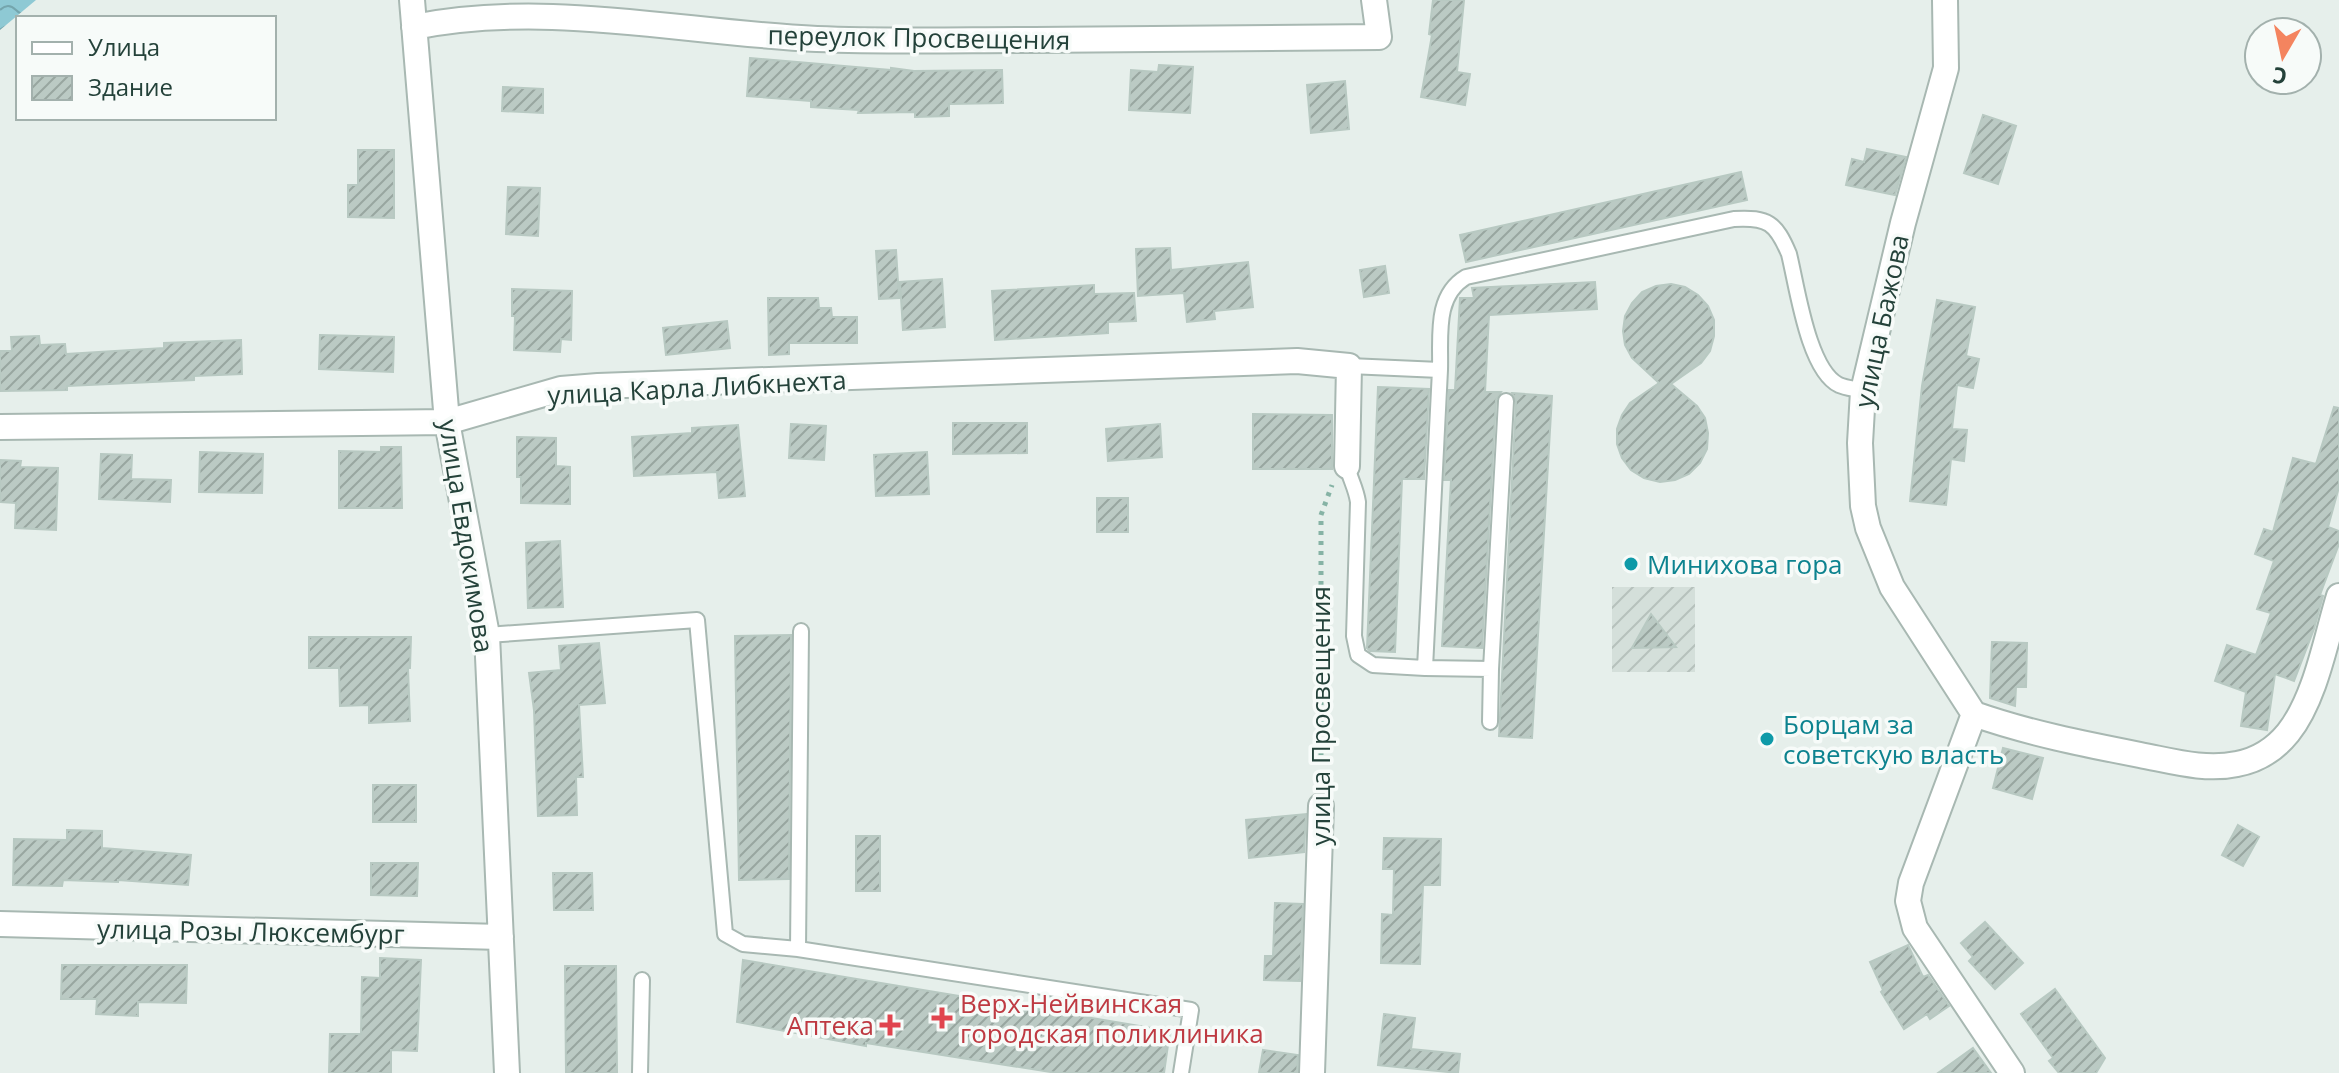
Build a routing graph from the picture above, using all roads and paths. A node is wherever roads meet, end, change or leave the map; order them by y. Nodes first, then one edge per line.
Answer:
1 (412, 0) edge
2 (1374, 0) edge
3 (1945, 0) edge
4 (414, 27) junction
5 (1349, 366) junction
6 (1440, 370) junction
7 (1863, 391) junction
8 (1506, 401) dead end
9 (447, 422) junction
10 (0, 427) edge
11 (1347, 466) junction
12 (2339, 596) edge
13 (801, 631) dead end
14 (487, 635) junction
15 (1425, 668) junction
16 (1491, 669) junction
17 (1974, 714) junction
18 (1490, 722) dead end
19 (1321, 806) joint
20 (0, 924) edge
21 (501, 937) junction
22 (798, 949) junction
23 (642, 980) dead end
24 (507, 1073) edge
25 (640, 1073) edge
26 (1181, 1073) edge
27 (1312, 1073) edge
28 (2012, 1073) edge

1 - 4 street, улица Евдокимова
2 - 4 street, переулок Просвещения
3 - 7 street, улица Бажова
4 - 9 street, улица Евдокимова
5 - 6 lane
5 - 9 street, улица Карла Либкнехта
5 - 11 street
6 - 7 lane
6 - 15 lane
7 - 17 street, улица Бажова
8 - 16 lane
9 - 10 street, улица Карла Либкнехта
9 - 14 street, улица Евдокимова
11 - 15 lane
11 - 19 path, улица Просвещения
12 - 17 street
13 - 22 lane
14 - 21 street, улица Евдокимова
14 - 22 lane
15 - 16 lane
16 - 18 lane
17 - 28 street
19 - 27 street, улица Просвещения
20 - 21 street, улица Розы Люксембург
21 - 24 street, улица Евдокимова
22 - 26 lane
23 - 25 lane

